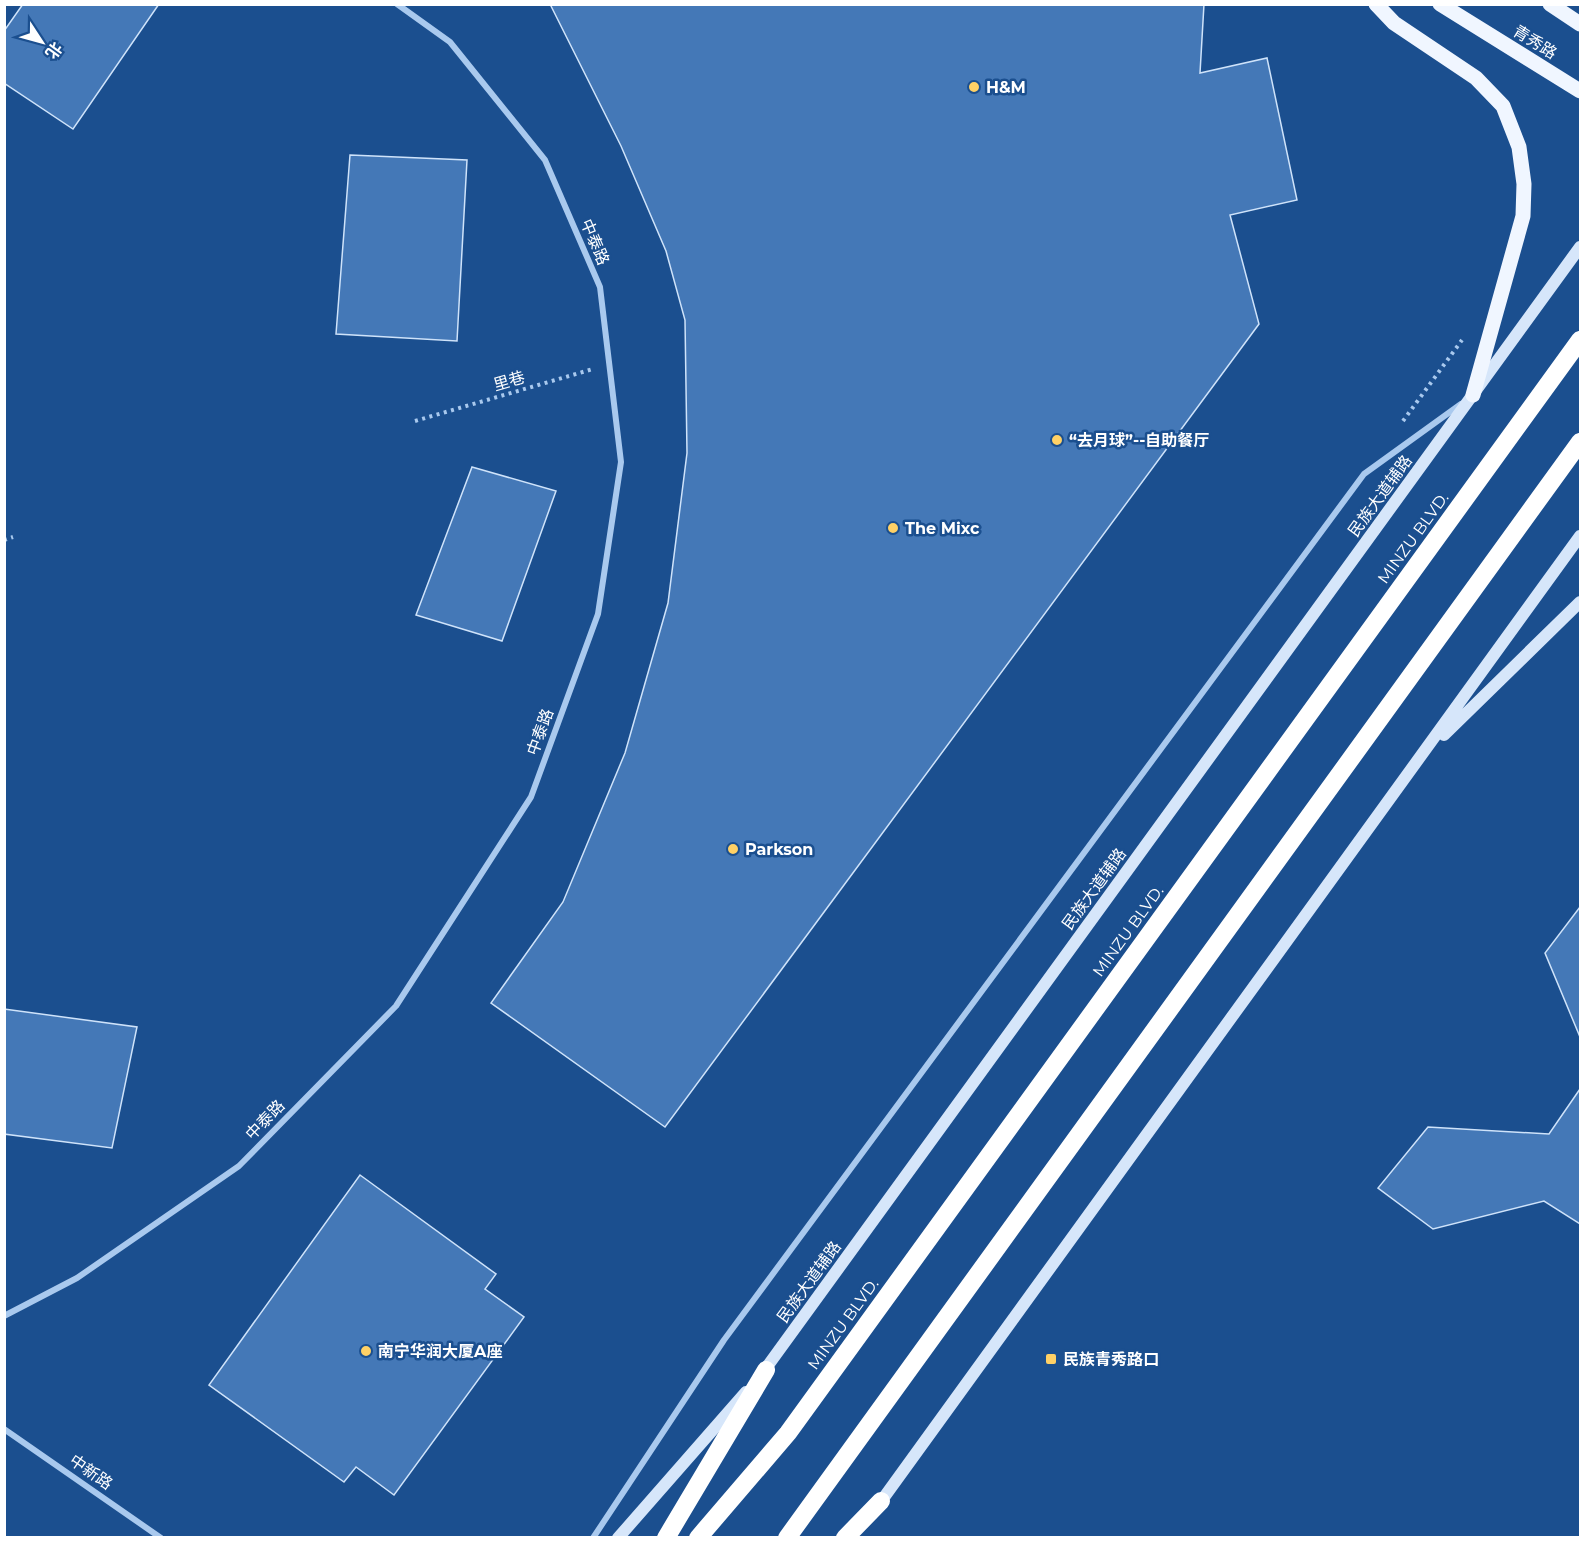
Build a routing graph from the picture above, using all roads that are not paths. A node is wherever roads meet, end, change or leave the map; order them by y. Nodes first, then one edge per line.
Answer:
1 (397, 4) edge
2 (1376, 4) edge
3 (1440, 4) edge
4 (1550, 4) edge
5 (1581, 24) edge
6 (1581, 91) edge
7 (1581, 247) edge
8 (1581, 265) edge
9 (1554, 284) junction
10 (1581, 340) edge
11 (1473, 395) junction
12 (1581, 442) edge
13 (1581, 536) edge
14 (1581, 602) edge
15 (1419, 759) junction
16 (4, 1316) edge
17 (766, 1370) junction
18 (4, 1429) edge
19 (881, 1501) junction
20 (161, 1538) edge
21 (593, 1538) edge
22 (618, 1538) edge
23 (666, 1538) edge
24 (698, 1538) edge
25 (787, 1538) edge
26 (845, 1538) edge
27 (858, 1538) edge

1 - 16 street, 中泰路
2 - 11 main road
3 - 6 main road, 青秀路
4 - 5 main road
7 - 9 street, 民族大道辅路
8 - 9 street
9 - 11 street, 民族大道辅路
10 - 24 highway, MINZU BLVD.
11 - 17 street, 民族大道辅路
11 - 21 street
12 - 25 highway
13 - 15 street
14 - 15 street
15 - 19 street
17 - 22 street, 民族大道辅路
17 - 23 highway
18 - 20 street, 中新路
19 - 26 highway
19 - 27 street

